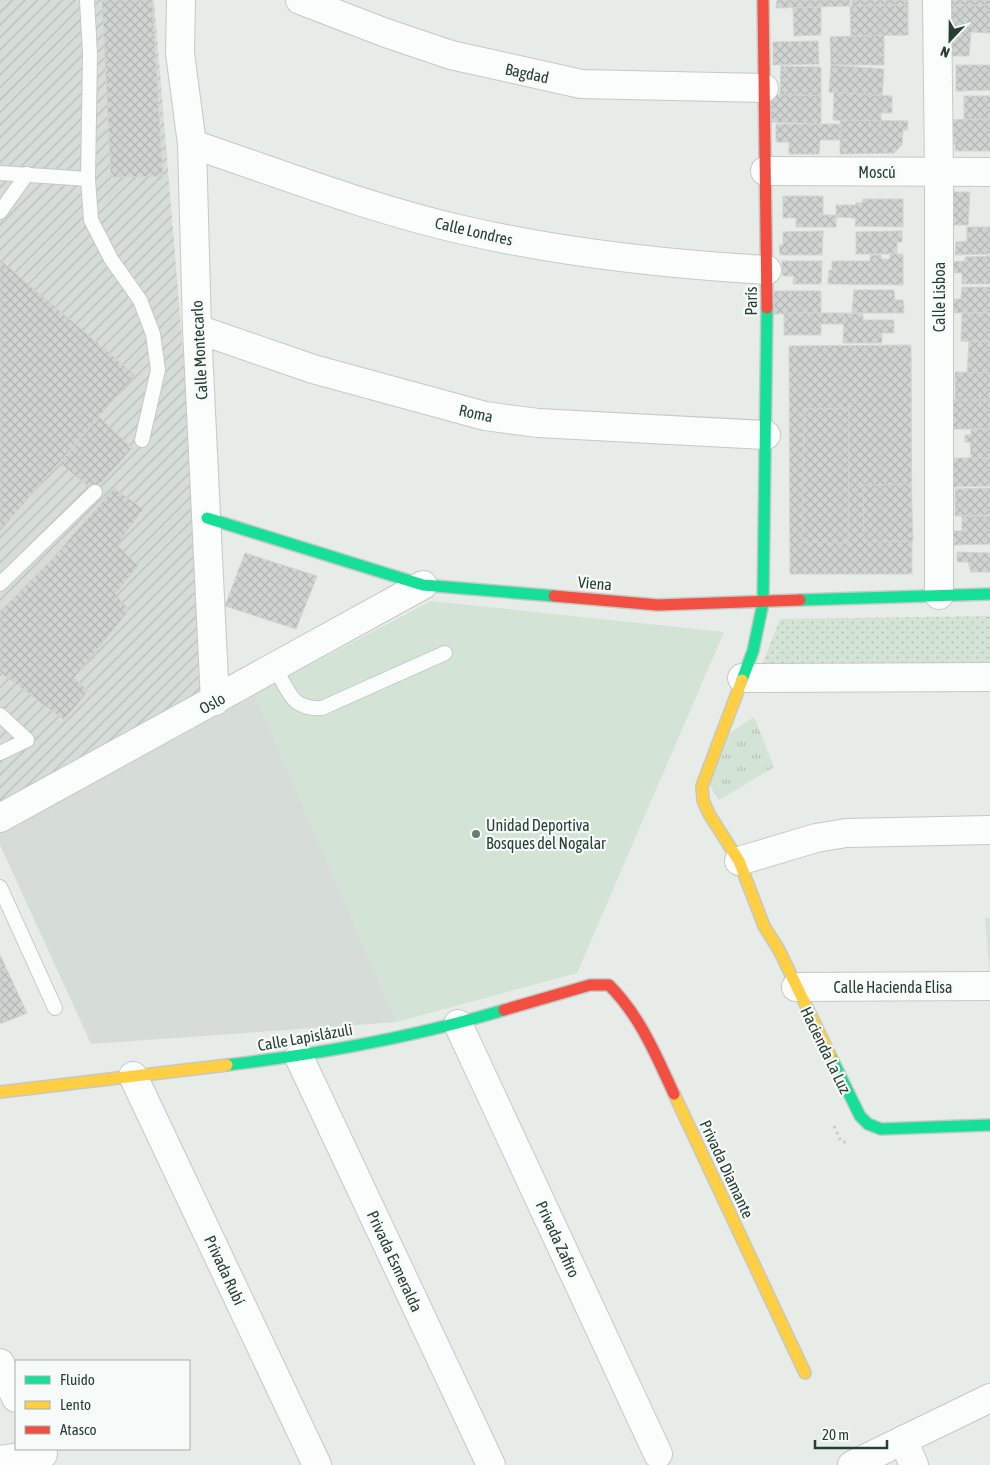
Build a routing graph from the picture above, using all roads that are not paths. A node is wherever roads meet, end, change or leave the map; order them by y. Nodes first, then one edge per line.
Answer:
1 (87, 0) edge
2 (181, 0) edge
3 (300, 0) edge
4 (763, 0) edge
5 (937, 0) edge
6 (764, 88) junction
7 (192, 144) junction
8 (765, 171) junction
9 (939, 172) junction
10 (990, 172) edge
11 (0, 173) edge
12 (27, 174) junction
13 (88, 179) junction
14 (0, 212) edge
15 (767, 270) junction
16 (197, 329) junction
17 (766, 434) junction
18 (142, 440) dead end
19 (96, 492) dead end
20 (207, 518) junction
21 (0, 584) edge
22 (423, 585) junction
23 (990, 594) edge
24 (939, 595) junction
25 (763, 602) junction
26 (445, 653) dead end
27 (275, 668) junction
28 (990, 677) edge
29 (742, 678) junction
30 (215, 701) junction
31 (0, 715) edge
32 (0, 754) edge
33 (0, 818) edge
34 (990, 830) edge
35 (739, 861) junction
36 (0, 887) edge
37 (609, 985) joint
38 (990, 986) edge
39 (796, 987) junction
40 (55, 1008) dead end
41 (458, 1024) junction
42 (299, 1057) junction
43 (133, 1076) junction
44 (0, 1092) edge
45 (990, 1125) edge
46 (0, 1364) edge
47 (805, 1373) dead end
48 (15, 1396) edge
49 (990, 1398) edge
50 (903, 1440) junction
51 (658, 1454) dead end
52 (43, 1456) edge
53 (0, 1460) edge
54 (317, 1465) edge
55 (491, 1465) edge
56 (852, 1465) edge
57 (914, 1465) edge

1 - 13 lane
2 - 7 street, Calle Montecarlo
3 - 6 street, Bagdad
4 - 6 street, París
5 - 9 street, Calle Lisboa
6 - 8 street, París
7 - 15 street, Calle Londres
7 - 16 street, Calle Montecarlo
8 - 9 street, Moscú
8 - 15 street, París
9 - 10 street, Moscú
9 - 24 street, Calle Lisboa
11 - 12 lane
12 - 13 lane
12 - 14 lane
13 - 18 lane
15 - 17 street, París
16 - 17 street, Roma
16 - 20 street, Calle Montecarlo
17 - 25 street, París
19 - 21 lane
20 - 22 street, Viena
20 - 30 street, Calle Montecarlo
22 - 25 street, Viena
22 - 27 street, Oslo
23 - 24 street, Viena
24 - 25 street, Viena
25 - 29 street, Hacienda La Luz
26 - 27 lane
27 - 30 street, Oslo
28 - 29 street
29 - 35 street, Hacienda La Luz
30 - 33 street, Oslo
31 - 32 lane
34 - 35 street
35 - 39 street, Hacienda La Luz
36 - 40 lane
37 - 41 street, Calle Lapislázuli
37 - 47 street, Privada Diamante
38 - 39 street, Calle Hacienda Elisa
39 - 45 street, Hacienda La Luz
41 - 42 street, Calle Lapislázuli
41 - 51 street, Privada Zafiro
42 - 43 street, Calle Lapislázuli
42 - 55 street, Privada Esmeralda
43 - 44 street, Calle Lapislázuli
43 - 54 street, Privada Rubí
46 - 48 street
49 - 50 street
50 - 56 street
50 - 57 street
52 - 53 street

